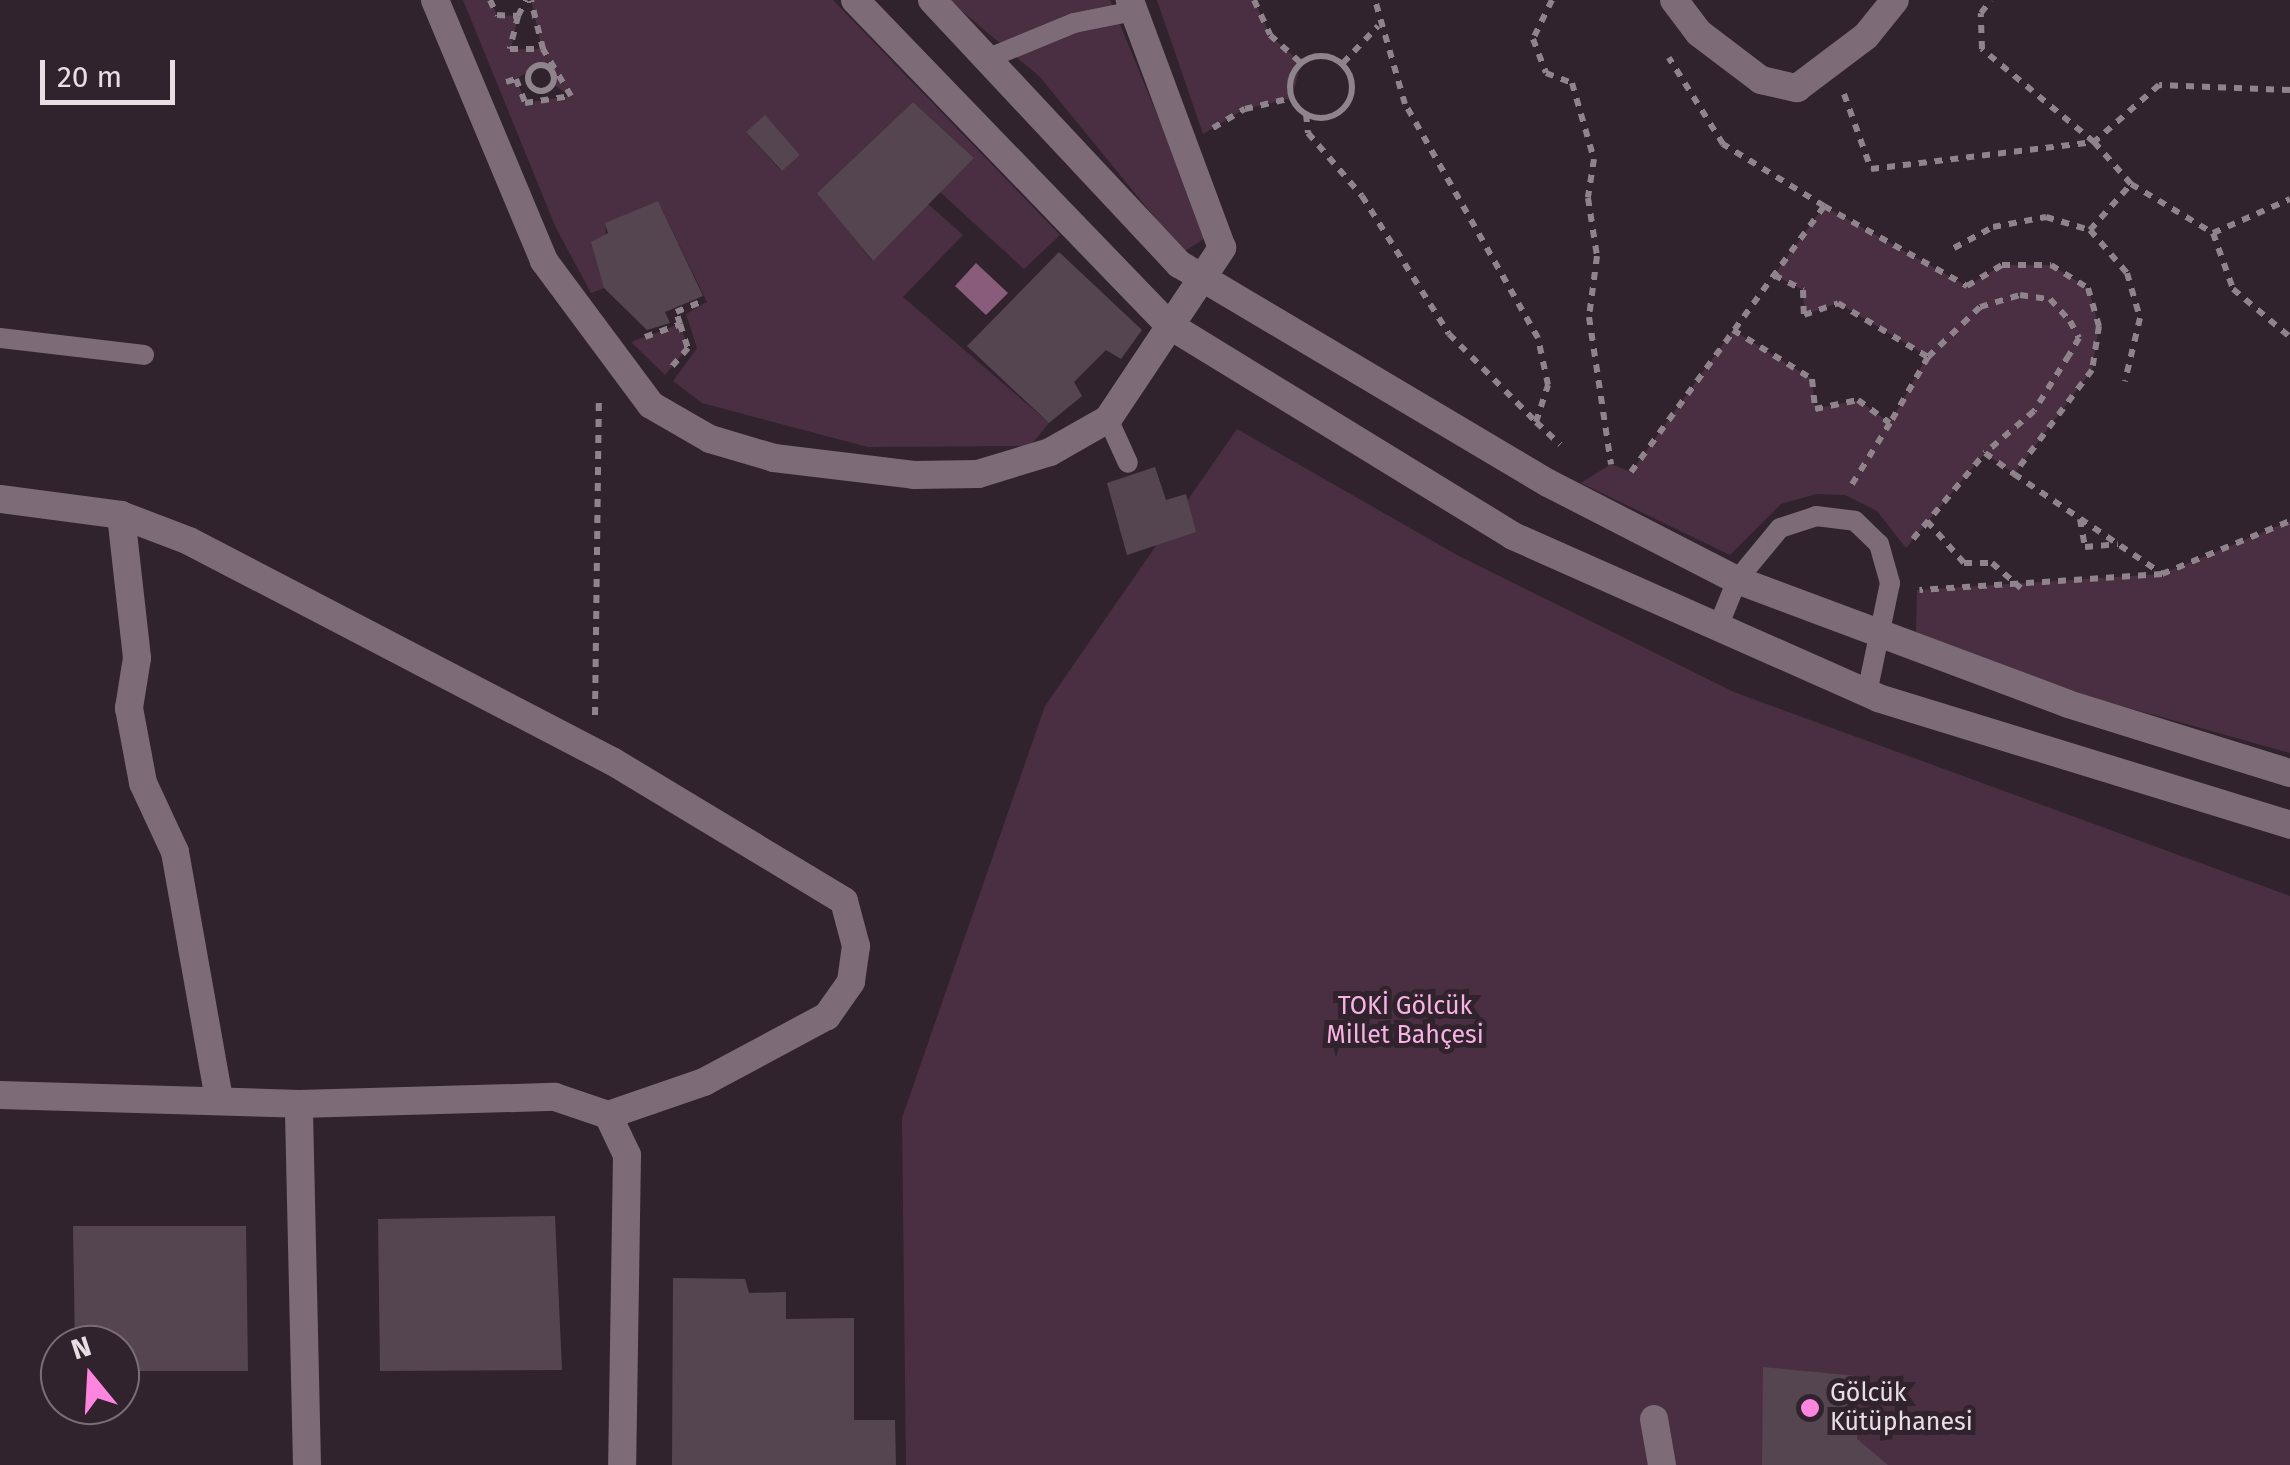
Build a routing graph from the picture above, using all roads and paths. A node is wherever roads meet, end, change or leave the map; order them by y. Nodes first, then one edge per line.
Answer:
1 (435, 0) edge
2 (490, 0) edge
3 (528, 0) edge
4 (855, 0) edge
5 (932, 0) edge
6 (1254, 0) edge
7 (1374, 0) edge
8 (1552, 0) edge
9 (1674, 0) edge
10 (1895, 0) edge
11 (1990, 0) edge
12 (1132, 6) edge
13 (518, 16) junction
14 (1378, 26) junction
15 (542, 49) junction
16 (1664, 49) dead end
17 (989, 58) junction
18 (1342, 63) junction
19 (1300, 64) junction
20 (528, 75) junction
21 (516, 79) junction
22 (553, 84) junction
23 (1842, 84) dead end
24 (497, 85) dead end
25 (2290, 90) edge
26 (571, 96) junction
27 (1292, 98) junction
28 (1306, 114) junction
29 (1203, 134) dead end
30 (2094, 142) junction
31 (2131, 184) junction
32 (2290, 199) edge
33 (1824, 206) junction
34 (2090, 230) junction
35 (2213, 233) junction
36 (1954, 248) dead end
37 (1774, 275) junction
38 (1202, 278) junction
39 (705, 300) dead end
40 (680, 324) junction
41 (1169, 325) junction
42 (1733, 330) junction
43 (2290, 337) edge
44 (0, 338) edge
45 (631, 342) dead end
46 (601, 346) junction
47 (144, 355) dead end
48 (1928, 356) junction
49 (665, 375) dead end
50 (2125, 381) dead end
51 (1108, 419) junction
52 (1890, 423) junction
53 (1985, 453) junction
54 (1128, 463) dead end
55 (1611, 464) dead end
56 (1631, 472) dead end
57 (2014, 474) junction
58 (1845, 495) dead end
59 (0, 499) edge
60 (121, 514) junction
61 (2080, 518) junction
62 (2290, 520) edge
63 (1928, 521) junction
64 (2118, 544) junction
65 (1906, 548) dead end
66 (2162, 574) junction
67 (1737, 580) junction
68 (2022, 588) junction
69 (1917, 590) dead end
70 (1718, 626) junction
71 (1885, 636) junction
72 (1867, 693) junction
73 (598, 754) junction
74 (2290, 772) edge
75 (2290, 825) edge
76 (0, 1095) edge
77 (219, 1098) junction
78 (299, 1104) junction
79 (608, 1115) junction
80 (1654, 1418) dead end
81 (307, 1465) edge
82 (622, 1465) edge
83 (1662, 1465) edge

1 - 46 street
2 - 13 path
3 - 13 path
3 - 15 path
4 - 41 street
5 - 17 street
6 - 19 path
7 - 14 path
8 - 55 path
9 - 10 street
11 - 30 path
12 - 17 lane
12 - 38 street
13 - 15 path
14 - 18 path
14 - 28 path
15 - 26 path
16 - 33 path
17 - 38 street
18 - 19 path
18 - 28 path
19 - 27 path
20 - 21 path
20 - 22 path
20 - 22 path
21 - 24 path
21 - 26 path
22 - 26 path
23 - 30 path
25 - 30 path
27 - 28 path
27 - 29 path
30 - 31 path
31 - 34 path
31 - 35 path
32 - 35 path
33 - 37 path
33 - 57 path
34 - 36 path
34 - 50 path
35 - 43 path
37 - 42 path
37 - 48 path
38 - 41 street
38 - 67 street
39 - 40 path
40 - 45 path
40 - 49 path
41 - 51 street
41 - 70 street
42 - 52 path
42 - 56 path
44 - 47 lane
46 - 51 street
46 - 73 path
48 - 52 path
48 - 53 path
51 - 54 lane
52 - 58 path
53 - 57 path
53 - 63 path
57 - 61 path
59 - 60 street
60 - 73 street
60 - 77 street
61 - 64 path
61 - 64 path
62 - 66 path
63 - 65 path
63 - 68 path
64 - 66 path
66 - 68 path
67 - 70 lane
67 - 71 street
67 - 71 lane
68 - 69 path
70 - 72 street
71 - 72 lane
71 - 74 street
72 - 75 street
73 - 79 street
76 - 77 street
77 - 78 street
78 - 79 street
78 - 81 street
79 - 82 street
80 - 83 street

